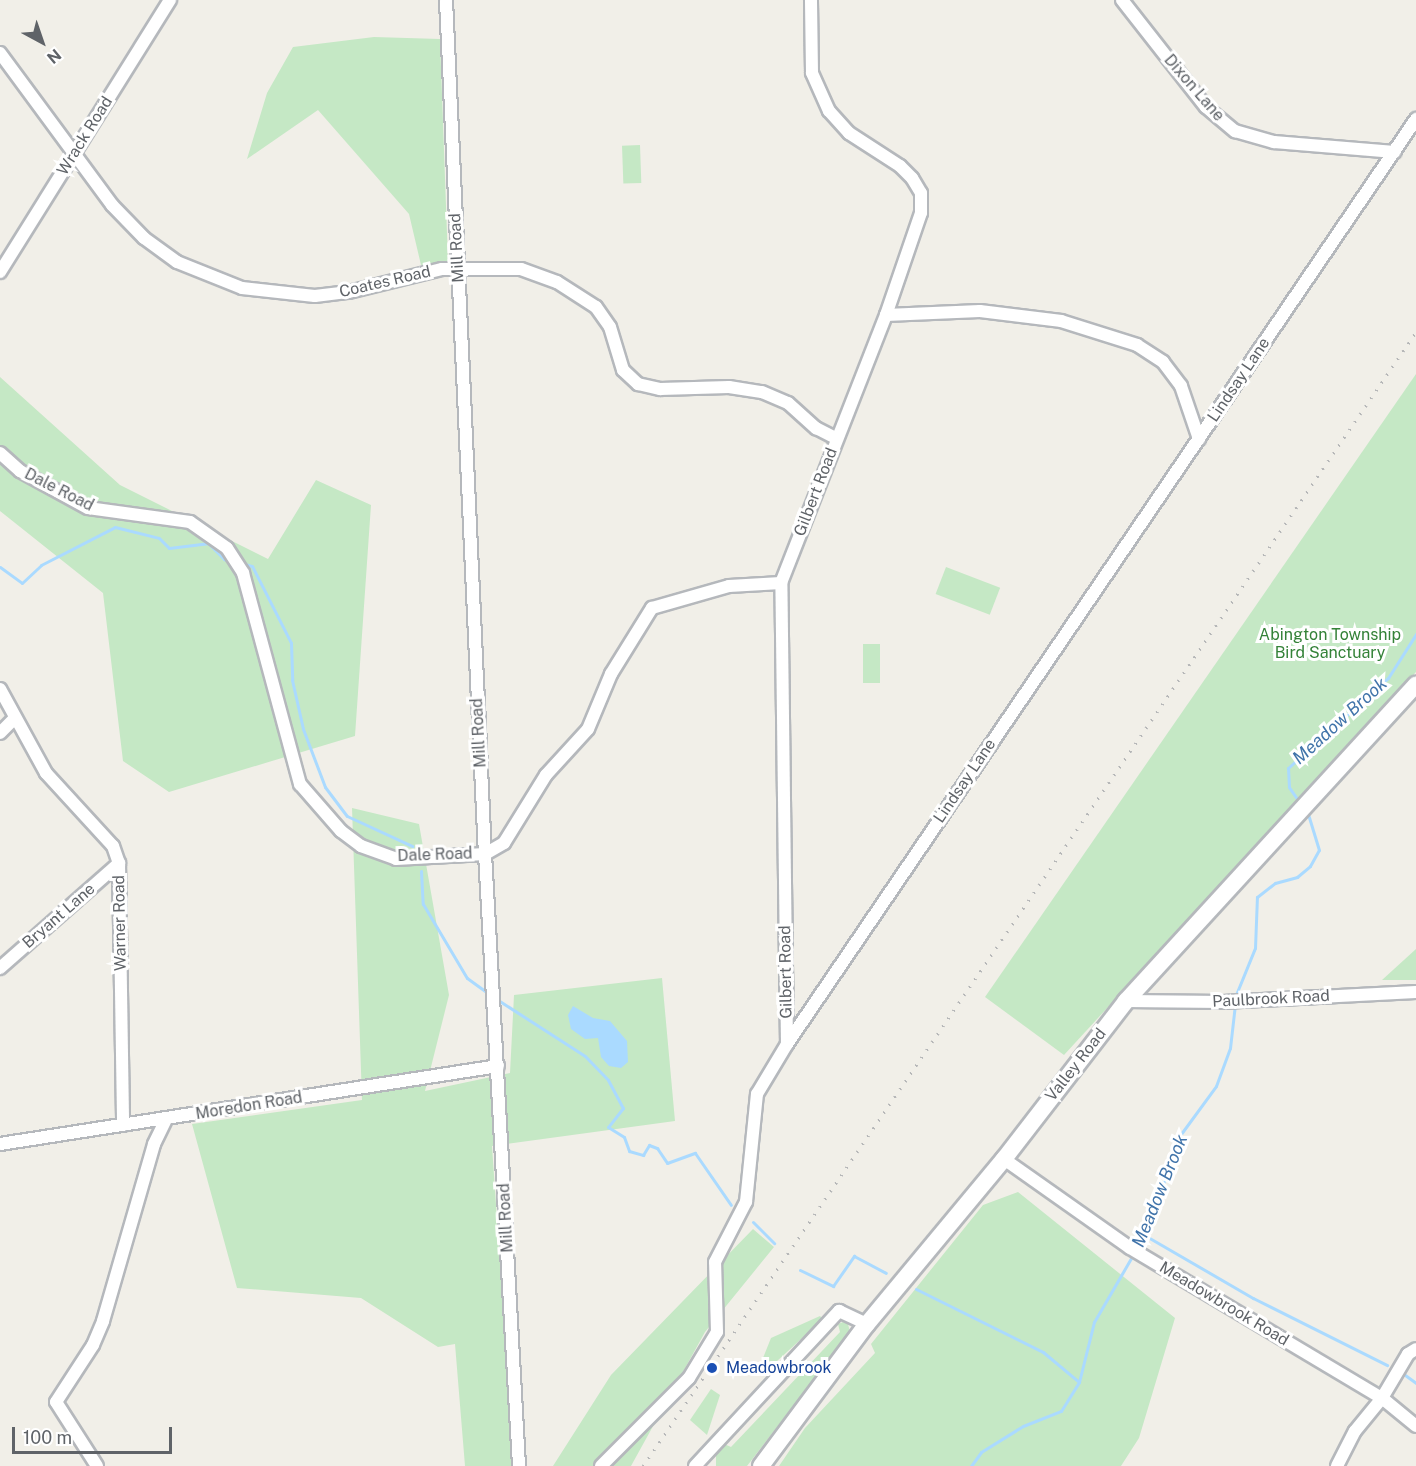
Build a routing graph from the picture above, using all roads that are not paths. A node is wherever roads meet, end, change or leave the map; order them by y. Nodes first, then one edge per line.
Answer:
1 (170, 0) edge
2 (446, 0) edge
3 (811, 0) edge
4 (1122, 0) edge
5 (0, 53) edge
6 (1416, 119) edge
7 (1395, 152) junction
8 (74, 155) junction
9 (458, 267) junction
10 (0, 272) edge
11 (886, 315) junction
12 (836, 438) junction
13 (1199, 439) junction
14 (0, 453) edge
15 (781, 583) junction
16 (1416, 685) edge
17 (0, 688) edge
18 (14, 719) junction
19 (0, 733) edge
20 (485, 854) junction
21 (119, 863) junction
22 (0, 968) edge
23 (1416, 992) edge
24 (1126, 1001) junction
25 (787, 1044) junction
26 (498, 1066) junction
27 (166, 1119) junction
28 (123, 1125) junction
29 (0, 1144) edge
30 (1004, 1159) junction
31 (867, 1324) junction
32 (1416, 1349) edge
33 (1382, 1398) junction
34 (1416, 1426) edge
35 (696, 1465) edge
36 (97, 1466) edge
37 (519, 1466) edge
38 (601, 1466) edge
39 (761, 1466) edge
40 (1337, 1466) edge

1 - 8 street, Wrack Road
2 - 9 street, Mill Road
3 - 11 street, Gilbert Road
4 - 7 street, Dixon Lane
5 - 8 street, Coates Road
6 - 7 street, Lindsay Lane
7 - 13 street, Lindsay Lane
8 - 9 street, Coates Road
8 - 10 street, Wrack Road
9 - 12 street, Coates Road
9 - 20 street, Mill Road
11 - 12 street, Gilbert Road
11 - 13 street
12 - 15 street, Gilbert Road
13 - 25 street, Lindsay Lane
14 - 20 street, Dale Road
15 - 20 street, Dale Road
15 - 25 street, Gilbert Road
16 - 24 main road, Valley Road
17 - 18 street, Warner Road
18 - 19 street
18 - 21 street, Warner Road
20 - 26 street, Mill Road
21 - 22 street, Bryant Lane
21 - 28 street, Warner Road
23 - 24 street, Paulbrook Road
24 - 30 main road, Valley Road
25 - 38 street, Lindsay Lane
26 - 27 street, Moredon Road
26 - 37 street, Mill Road
27 - 28 street, Moredon Road
27 - 36 street
28 - 29 street, Moredon Road
30 - 31 main road, Valley Road
30 - 33 street, Meadowbrook Road
31 - 35 street
31 - 39 main road, Valley Road
32 - 33 street
33 - 34 street, Meadowbrook Road
33 - 40 street

